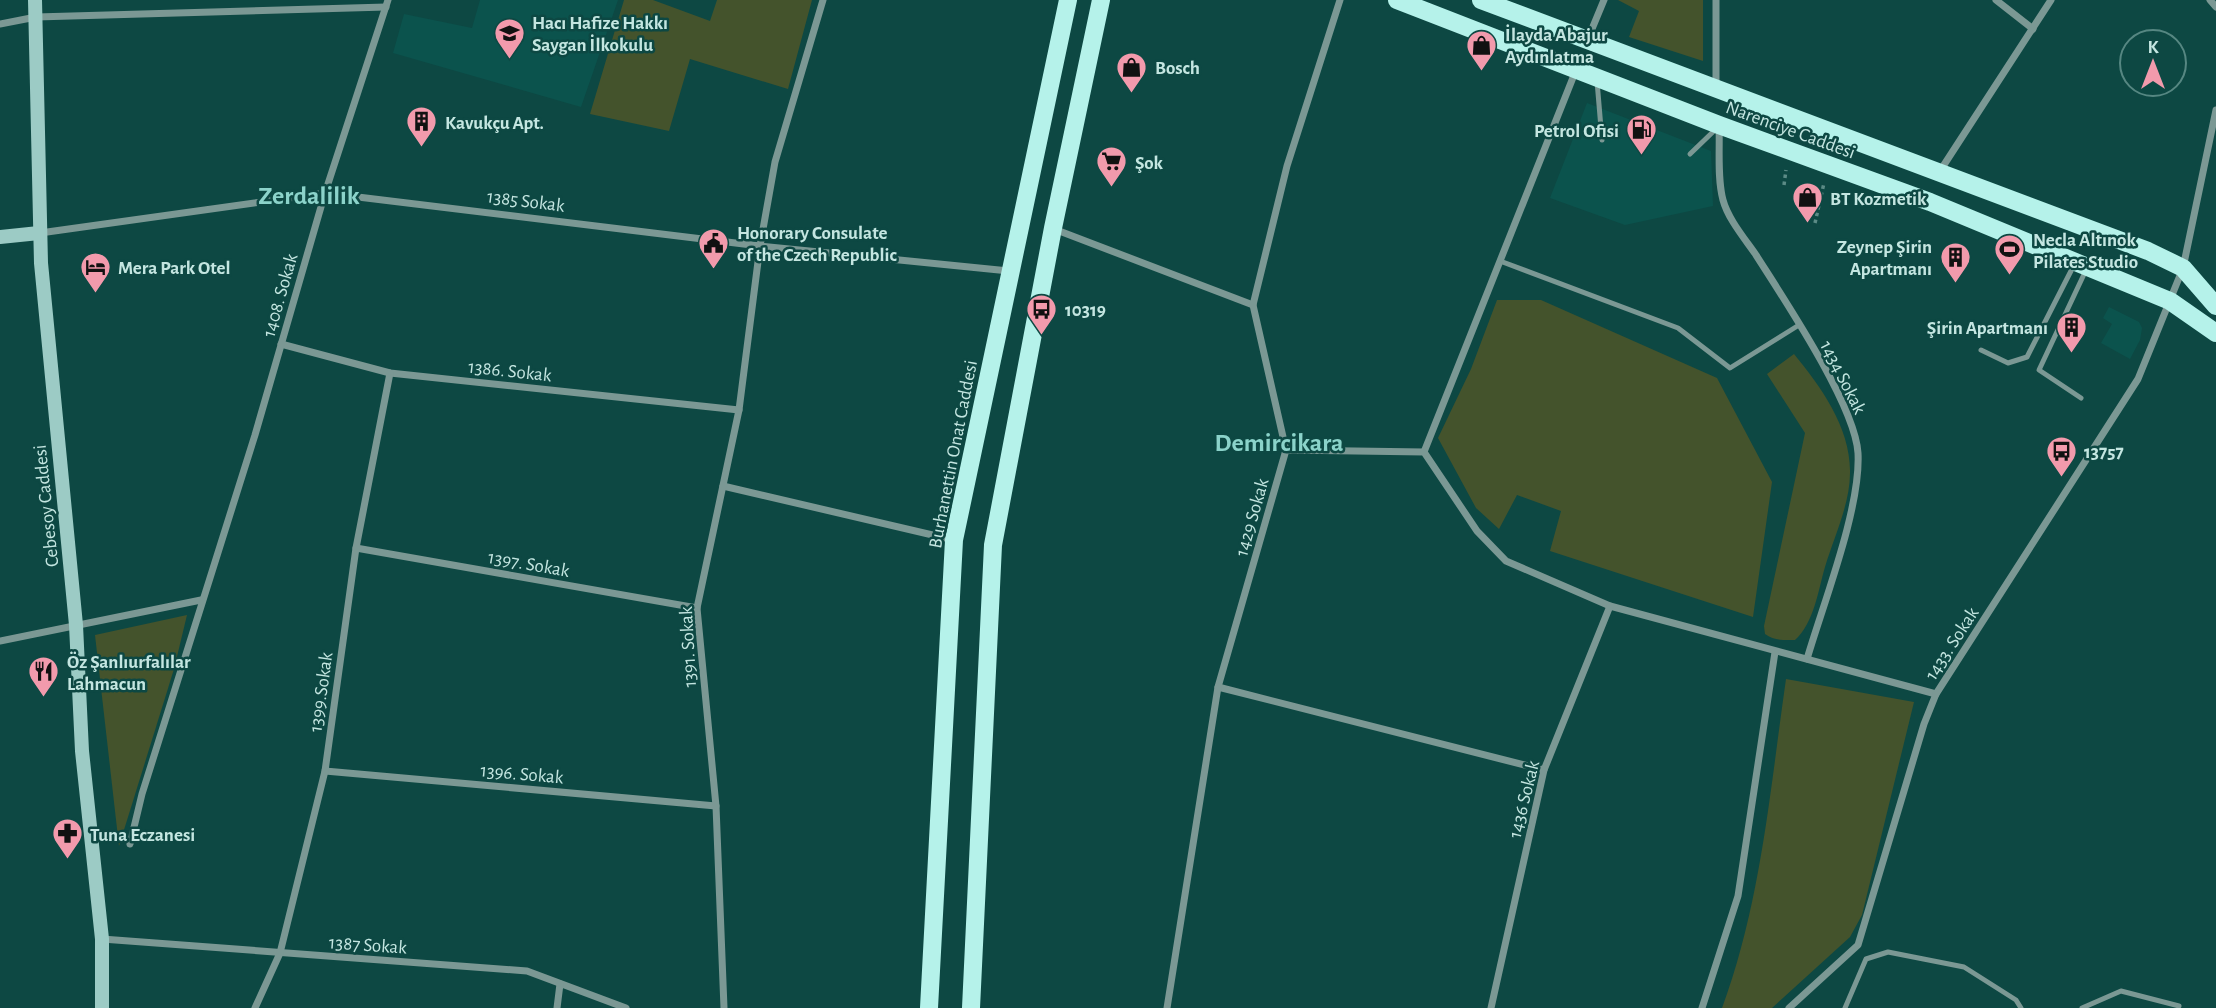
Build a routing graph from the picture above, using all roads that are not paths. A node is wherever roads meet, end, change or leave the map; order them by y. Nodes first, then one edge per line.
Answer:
1 (35, 0) edge
2 (823, 0) edge
3 (1068, 0) edge
4 (1101, 0) edge
5 (1340, 0) edge
6 (1397, 0) edge
7 (1481, 0) edge
8 (1604, 0) edge
9 (1716, 0) edge
10 (1996, 0) edge
11 (2052, 0) edge
12 (2210, 0) edge
13 (387, 3) edge
14 (2216, 7) edge
15 (36, 17) junction
16 (0, 23) edge
17 (2034, 29) junction
18 (1586, 41) junction
19 (1576, 69) junction
20 (1597, 77) junction
21 (1716, 91) junction
22 (2216, 110) edge
23 (1719, 125) junction
24 (1602, 140) dead end
25 (1690, 154) dead end
26 (1940, 172) junction
27 (325, 193) junction
28 (1053, 229) junction
29 (39, 233) junction
30 (0, 237) edge
31 (760, 246) junction
32 (1500, 261) junction
33 (2081, 265) junction
34 (2183, 268) junction
35 (1009, 271) junction
36 (2170, 301) junction
37 (1253, 305) junction
38 (2216, 306) edge
39 (1799, 324) junction
40 (2216, 333) edge
41 (281, 344) junction
42 (1981, 350) dead end
43 (390, 373) junction
44 (2081, 398) dead end
45 (739, 410) junction
46 (1286, 450) junction
47 (1424, 452) junction
48 (723, 486) junction
49 (954, 540) junction
50 (356, 548) junction
51 (201, 600) junction
52 (1610, 606) junction
53 (697, 608) junction
54 (76, 625) junction
55 (0, 641) edge
56 (1775, 652) junction
57 (1807, 659) junction
58 (1218, 687) junction
59 (1936, 694) junction
60 (1544, 770) junction
61 (325, 771) junction
62 (716, 806) junction
63 (130, 844) dead end
64 (102, 939) junction
65 (280, 953) junction
66 (560, 984) junction
67 (2179, 1006) dead end
68 (102, 1008) edge
69 (255, 1008) edge
70 (557, 1008) edge
71 (626, 1008) edge
72 (724, 1008) edge
73 (929, 1008) edge
74 (971, 1008) edge
75 (1167, 1008) edge
76 (1492, 1008) edge
77 (1703, 1008) edge
78 (1789, 1008) edge
79 (1845, 1008) edge
80 (2021, 1008) edge
81 (2082, 1008) edge

1 - 15 main road, Cebesoy Caddesi
2 - 31 street, 1391. Sokak
3 - 35 main road, Burhanettin Onat Caddesi
4 - 28 main road
5 - 37 street, 1429 Sokak
6 - 19 main road, Narenciye Caddesi
7 - 18 main road, Narenciye Caddesi
8 - 18 street
9 - 21 street
10 - 17 street
11 - 17 street
12 - 14 street
13 - 15 street
13 - 27 street, 1408. Sokak
15 - 16 street
15 - 29 main road, Cebesoy Caddesi
17 - 26 street
18 - 21 main road, Narenciye Caddesi
19 - 20 main road, Narenciye Caddesi
19 - 32 street
20 - 23 main road, Narenciye Caddesi
20 - 24 lane
21 - 26 main road, Narenciye Caddesi
22 - 34 street, 1433. Sokak
23 - 25 lane
23 - 33 main road, Narenciye Caddesi
23 - 39 street, 1434 Sokak
26 - 34 main road, Narenciye Caddesi
27 - 29 street, 1385 Sokak
27 - 31 street, 1385 Sokak
27 - 41 street, 1408. Sokak
28 - 37 street
28 - 74 main road
29 - 30 main road
29 - 54 main road, Cebesoy Caddesi
31 - 35 street, 1385 Sokak
31 - 45 street, 1391. Sokak
32 - 39 lane
32 - 47 street
33 - 36 main road, Narenciye Caddesi
33 - 42 lane
33 - 44 lane
34 - 36 street, 1433. Sokak
34 - 38 main road
35 - 49 main road, Burhanettin Onat Caddesi
36 - 40 main road, Narenciye Caddesi
36 - 59 street, 1433. Sokak
37 - 46 street, 1429 Sokak
39 - 57 street, 1434 Sokak
41 - 43 street, 1386. Sokak
41 - 51 street, 1408. Sokak
43 - 45 street, 1386. Sokak
43 - 50 street, 1399.Sokak
45 - 48 street, 1391. Sokak
46 - 47 street
46 - 58 street, 1429 Sokak
47 - 52 street
48 - 49 street
48 - 53 street, 1391. Sokak
49 - 73 main road, Burhanettin Onat Caddesi
50 - 53 street, 1397. Sokak
50 - 61 street, 1399.Sokak
51 - 54 street
51 - 63 street, 1408. Sokak
52 - 56 street
52 - 60 street, 1436 Sokak
53 - 62 street, 1391. Sokak
54 - 55 street
54 - 64 main road, Cebesoy Caddesi
56 - 57 street
56 - 77 street
57 - 59 street
58 - 60 street
58 - 75 street, 1429 Sokak
59 - 78 street, 1433. Sokak
60 - 76 street, 1436 Sokak
61 - 62 street, 1396. Sokak
61 - 65 street, 1399.Sokak
62 - 72 street, 1391. Sokak
64 - 65 street, 1387 Sokak
64 - 68 main road, Cebesoy Caddesi
65 - 66 street, 1387 Sokak
65 - 69 street, 1399.Sokak
66 - 70 street
66 - 71 street, 1387 Sokak
67 - 81 lane
79 - 80 lane

